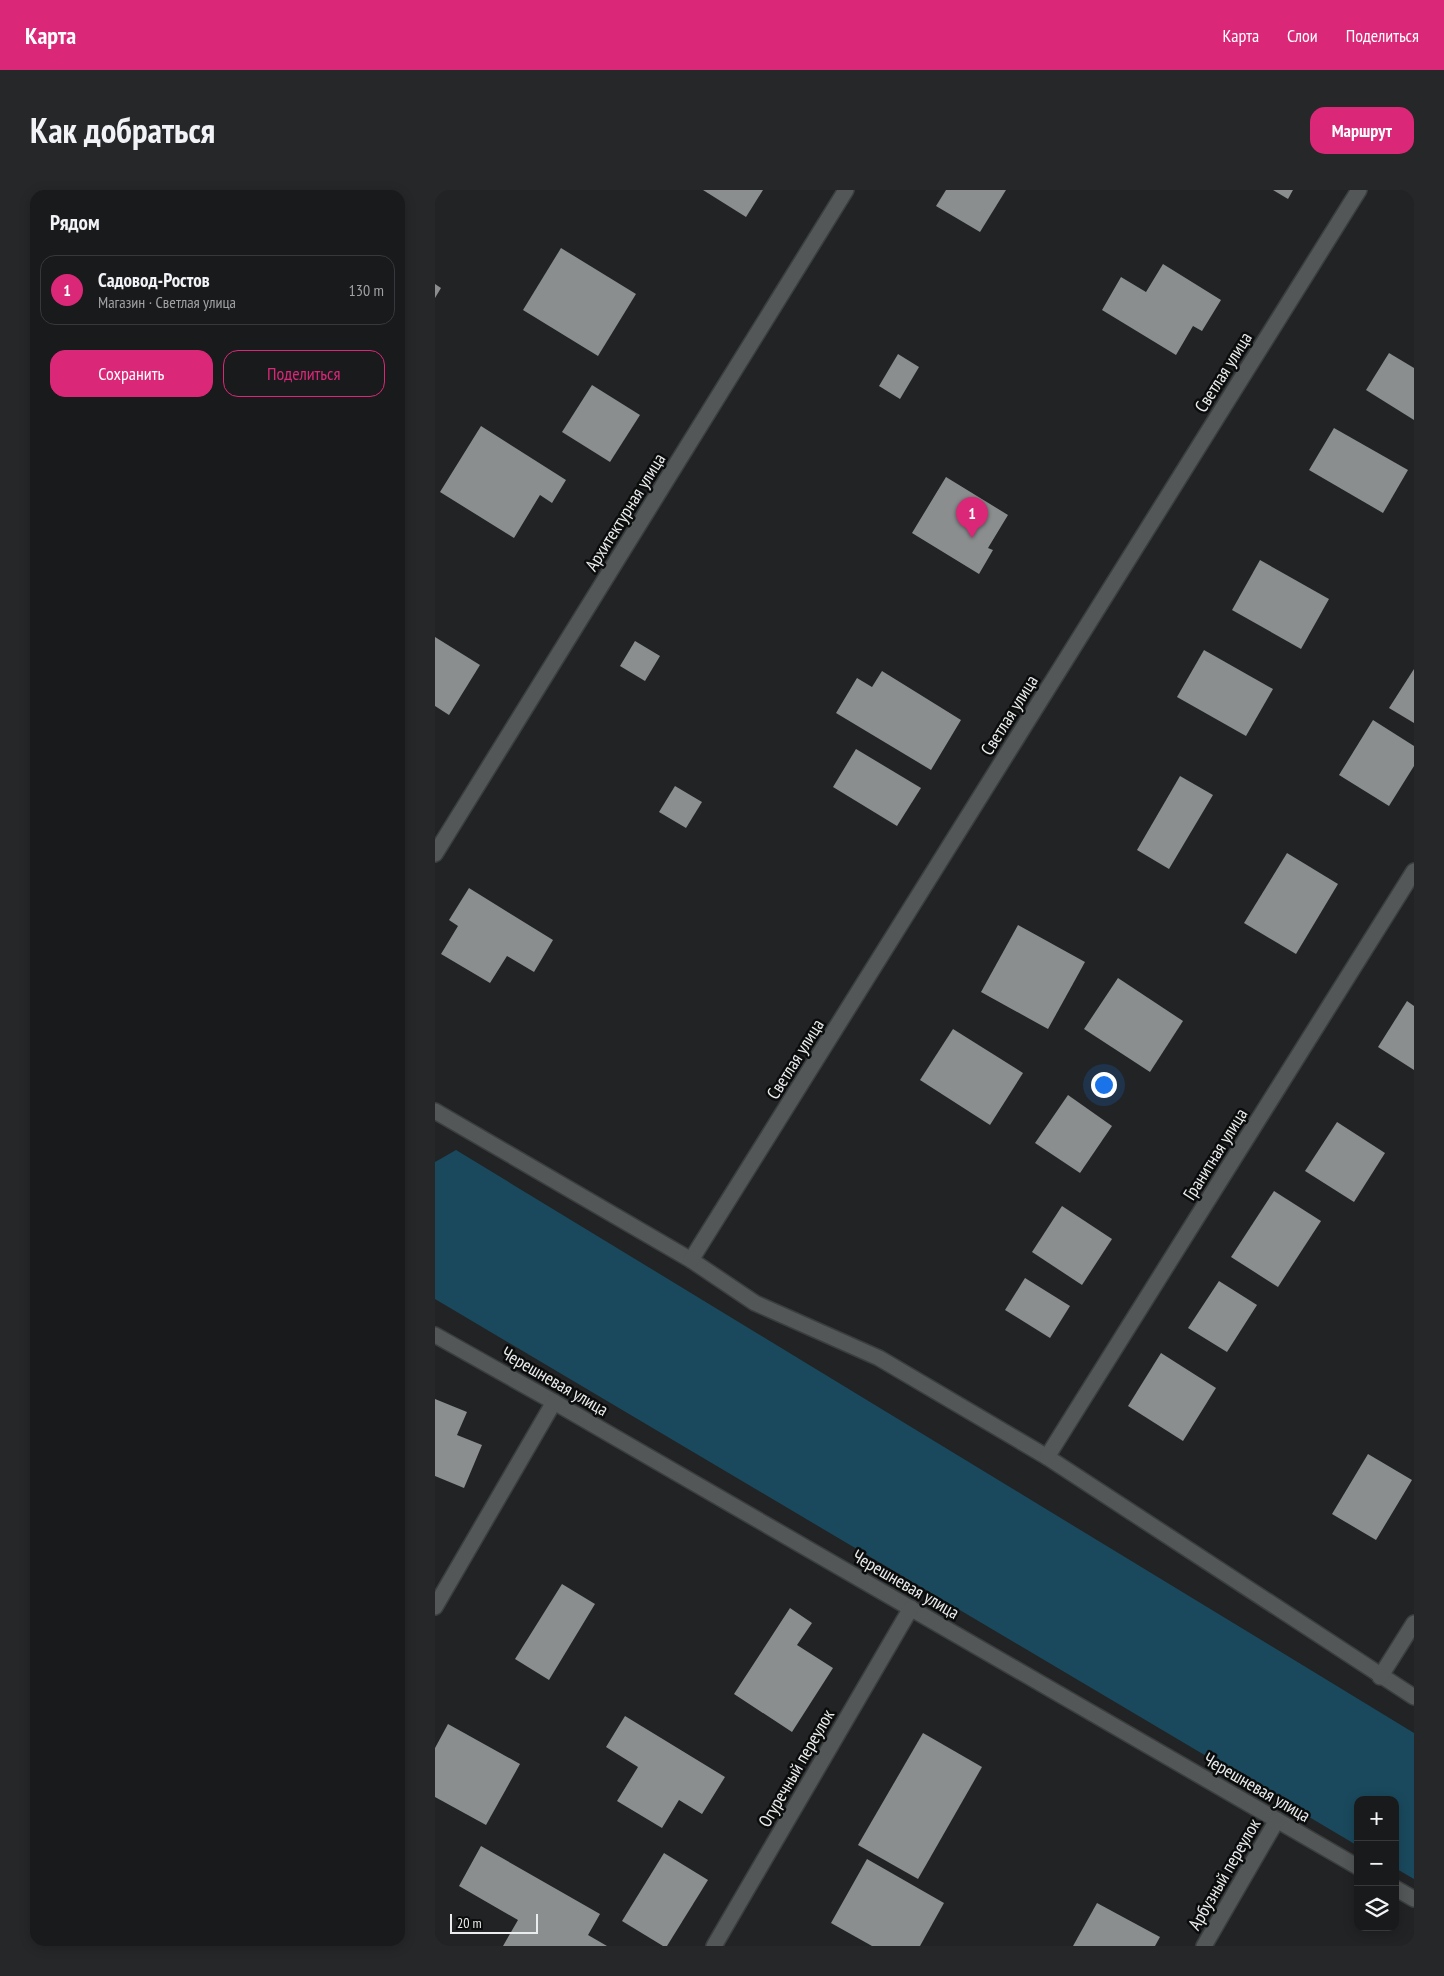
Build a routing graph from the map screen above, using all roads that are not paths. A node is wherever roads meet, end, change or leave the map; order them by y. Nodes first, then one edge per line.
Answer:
1 (846, 190) edge
2 (1359, 190) edge
3 (435, 854) edge
4 (1414, 871) edge
5 (435, 1111) edge
6 (691, 1260) junction
7 (435, 1335) edge
8 (554, 1402) junction
9 (1047, 1457) junction
10 (435, 1607) edge
11 (911, 1608) junction
12 (1414, 1623) edge
13 (1380, 1677) junction
14 (1414, 1697) edge
15 (1277, 1820) junction
16 (1354, 1865) edge
17 (1399, 1890) edge
18 (1414, 1899) edge
19 (714, 1946) edge
20 (1204, 1946) edge

1 - 3 street, Архитектурная улица
2 - 6 street, Светлая улица
4 - 9 street, Гранитная улица
5 - 6 street
6 - 9 street
7 - 8 street, Черешневая улица
8 - 10 street
8 - 11 street, Черешневая улица
9 - 13 street
11 - 15 street, Черешневая улица
11 - 19 street, Огуречный переулок
12 - 13 street
13 - 14 street
15 - 16 street, Черешневая улица
15 - 20 street, Арбузный переулок
17 - 18 street

